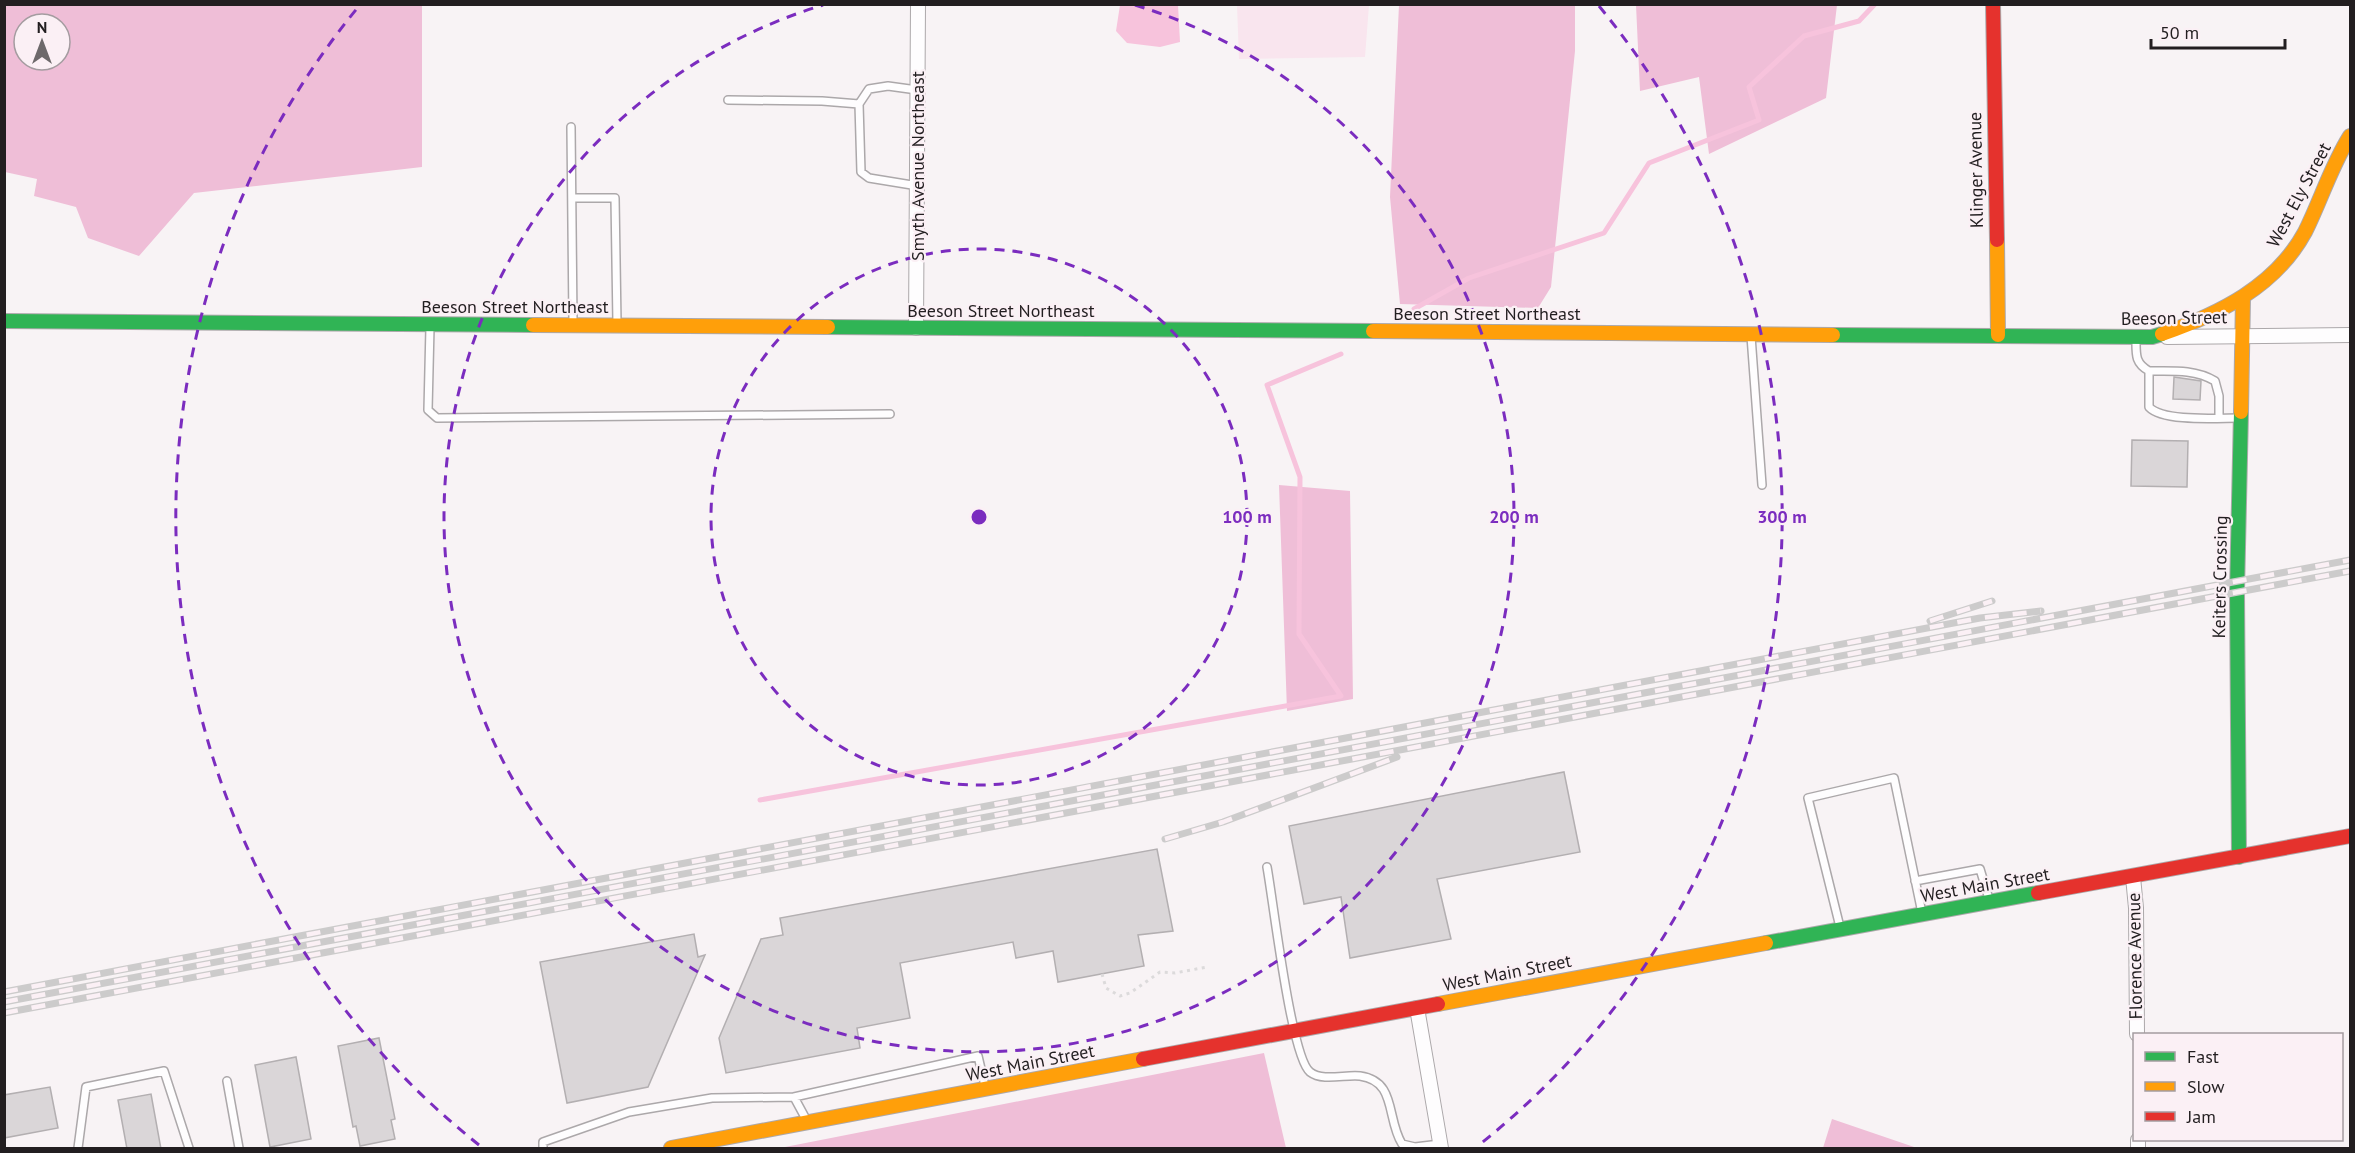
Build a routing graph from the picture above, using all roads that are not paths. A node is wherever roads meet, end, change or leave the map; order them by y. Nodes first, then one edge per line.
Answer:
1 (918, 4) edge
2 (1993, 4) edge
3 (918, 91) junction
4 (728, 100) dead end
5 (859, 104) junction
6 (572, 127) dead end
7 (2350, 136) edge
8 (918, 186) junction
9 (572, 198) junction
10 (2243, 298) junction
11 (4, 321) edge
12 (430, 324) junction
13 (573, 325) junction
14 (617, 326) junction
15 (916, 328) junction
16 (1751, 334) junction
17 (1998, 335) junction
18 (2350, 335) edge
19 (2243, 336) junction
20 (2136, 337) junction
21 (2152, 337) junction
22 (2149, 371) junction
23 (890, 414) dead end
24 (2219, 418) junction
25 (2241, 419) junction
26 (1762, 485) dead end
27 (2350, 836) edge
28 (2240, 857) junction
29 (1268, 867) dead end
30 (2133, 877) junction
31 (1915, 881) junction
32 (1990, 902) junction
33 (1922, 915) junction
34 (1841, 929) junction
35 (1417, 1008) junction
36 (1294, 1031) junction
37 (2137, 1033) edge
38 (227, 1081) dead end
39 (986, 1089) junction
40 (794, 1097) junction
41 (807, 1122) junction
42 (1440, 1147) edge
43 (78, 1149) edge
44 (189, 1149) edge
45 (239, 1149) edge
46 (543, 1149) edge
47 (671, 1149) edge

1 - 3 street, Smyth Avenue Northeast
2 - 17 street, Klinger Avenue
3 - 5 lane
3 - 8 street, Smyth Avenue Northeast
4 - 5 lane
5 - 8 lane
6 - 9 lane
7 - 10 street, West Ely Street
8 - 15 street, Smyth Avenue Northeast
9 - 13 lane
9 - 14 lane
10 - 19 street, Keiters Crossing
10 - 21 street, West Ely Street
11 - 12 street, Beeson Street Northeast
12 - 13 street, Beeson Street Northeast
12 - 23 lane
13 - 14 street, Beeson Street Northeast
14 - 15 street, Beeson Street Northeast
15 - 16 street, Beeson Street Northeast
16 - 17 street, Beeson Street Northeast
16 - 26 lane
17 - 20 street, Beeson Street
18 - 19 street, Beeson Street
19 - 21 street, Beeson Street
19 - 25 street, Keiters Crossing
20 - 21 street, Beeson Street
20 - 22 lane
22 - 24 lane
22 - 24 lane
24 - 25 lane
25 - 28 street, Keiters Crossing
27 - 28 street, West Main Street
28 - 30 street, West Main Street
29 - 36 lane
30 - 32 street, West Main Street
30 - 37 street, Florence Avenue
31 - 32 lane
31 - 33 lane
31 - 34 lane
32 - 33 street, West Main Street
33 - 34 street, West Main Street
34 - 35 street, West Main Street
35 - 36 street, West Main Street
35 - 42 street
36 - 39 street, West Main Street
36 - 42 lane
38 - 45 lane
39 - 40 lane
39 - 41 street, West Main Street
40 - 41 lane
40 - 46 lane
41 - 47 street, West Main Street
43 - 44 lane

